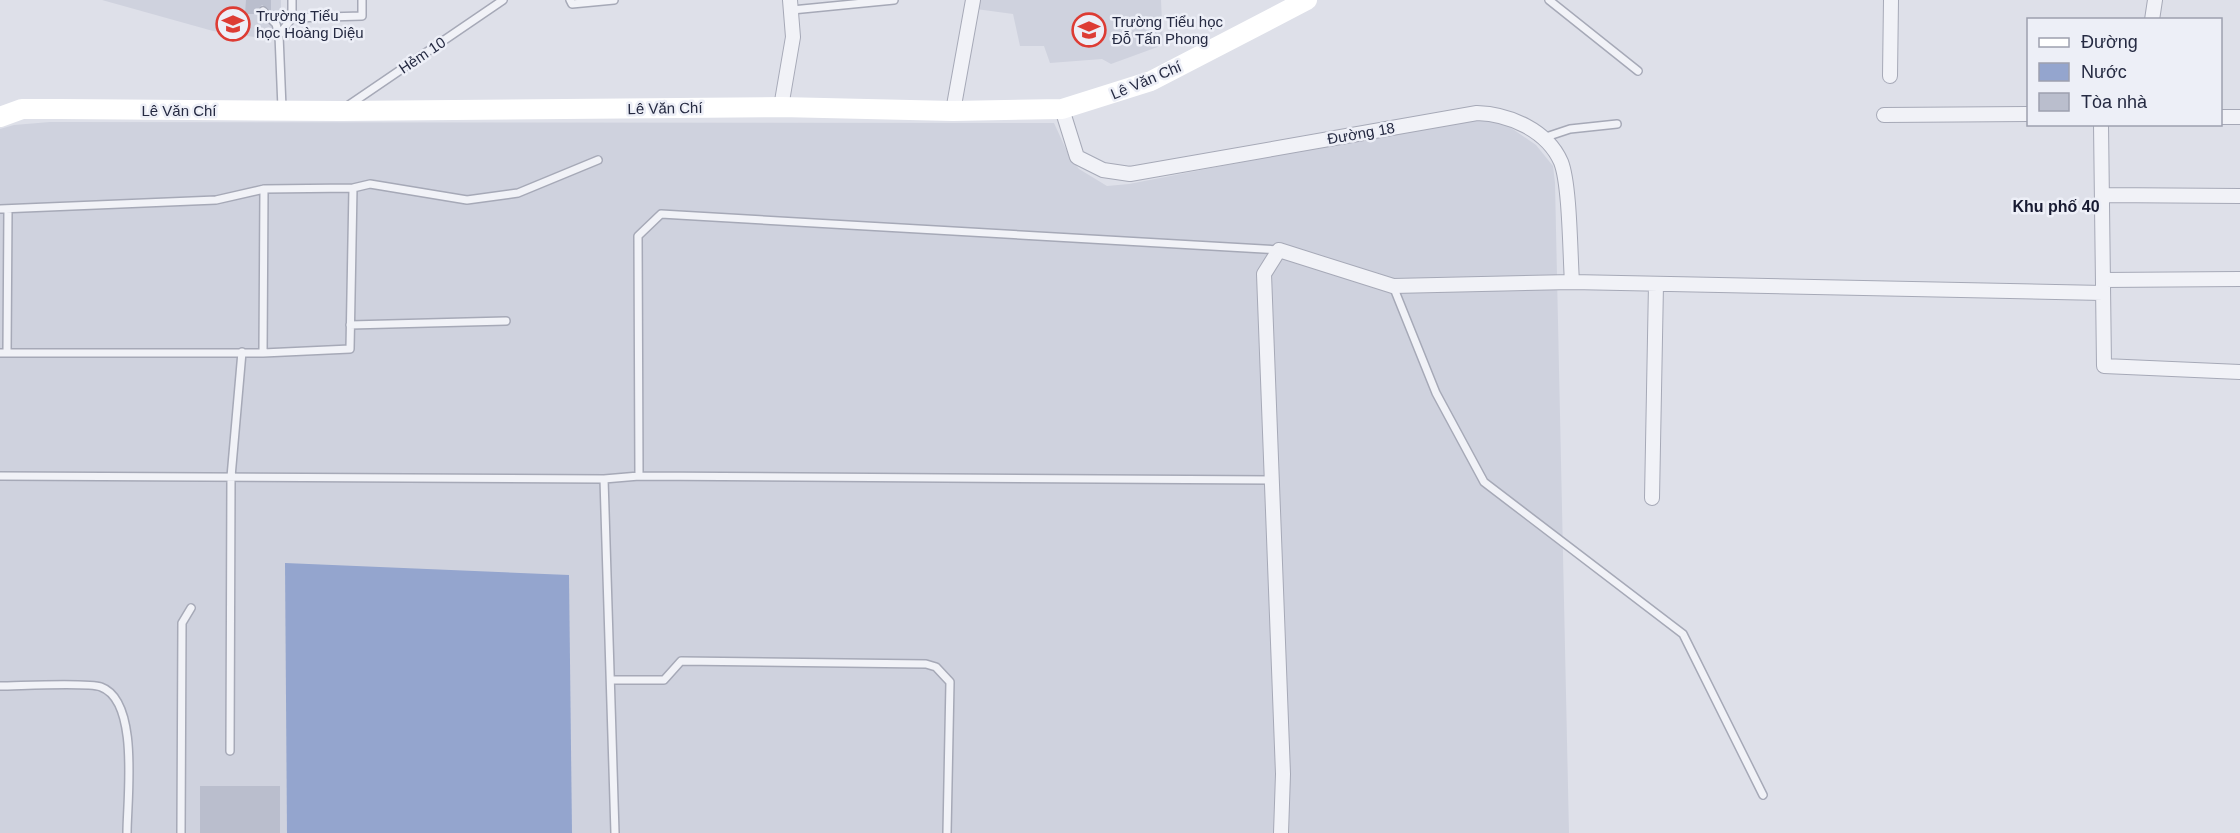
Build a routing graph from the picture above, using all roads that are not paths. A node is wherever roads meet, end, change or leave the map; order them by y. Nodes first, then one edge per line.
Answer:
1 (292, 0) edge
2 (362, 0) edge
3 (503, 0) edge
4 (570, 0) edge
5 (614, 0) edge
6 (894, 0) edge
7 (973, 0) edge
8 (1307, 0) edge
9 (1549, 0) edge
10 (1891, 0) edge
11 (2155, 0) edge
12 (791, 5) edge
13 (1277, 8) edge
14 (263, 11) dead end
15 (292, 18) junction
16 (2152, 18) edge
17 (279, 35) junction
18 (1638, 71) dead end
19 (1890, 76) dead end
20 (781, 107) junction
21 (1062, 109) junction
22 (282, 110) junction
23 (341, 111) junction
24 (953, 111) junction
25 (2027, 114) edge
26 (1884, 115) dead end
27 (0, 117) edge
28 (2222, 117) edge
29 (2240, 117) edge
30 (1617, 124) dead end
31 (2101, 126) edge
32 (1543, 138) junction
33 (598, 160) dead end
34 (352, 188) junction
35 (264, 189) junction
36 (2102, 195) junction
37 (2240, 196) edge
38 (4, 209) edge
39 (1279, 250) junction
40 (2240, 279) edge
41 (1572, 282) junction
42 (1656, 284) junction
43 (1392, 286) junction
44 (2103, 286) junction
45 (506, 321) dead end
46 (350, 325) junction
47 (242, 352) junction
48 (4, 353) edge
49 (263, 353) junction
50 (2240, 372) edge
51 (0, 476) edge
52 (639, 476) junction
53 (231, 477) junction
54 (604, 479) junction
55 (1272, 480) junction
56 (1652, 498) dead end
57 (190, 608) dead end
58 (610, 680) junction
59 (0, 686) edge
60 (230, 751) dead end
61 (1762, 795) dead end
62 (127, 833) edge
63 (181, 833) edge
64 (615, 833) edge
65 (947, 833) edge
66 (1281, 833) edge

1 - 15 lane
2 - 15 lane
3 - 23 lane, Hẻm 10
4 - 5 lane
6 - 12 lane
7 - 24 street
8 - 13 main road, Lê Văn Chí
9 - 18 lane
10 - 19 street
11 - 16 street
12 - 20 street
13 - 21 main road, Lê Văn Chí
14 - 17 lane
15 - 17 lane
17 - 22 lane
20 - 23 main road, Lê Văn Chí
20 - 24 main road, Lê Văn Chí
21 - 24 main road, Lê Văn Chí
21 - 32 street, Đường 18
22 - 23 main road, Lê Văn Chí
22 - 27 main road, Lê Văn Chí
25 - 26 street
28 - 29 street
30 - 32 lane
31 - 36 street
32 - 41 street, Đường 18
33 - 34 lane
34 - 35 lane
34 - 46 lane
35 - 38 lane
35 - 49 lane
36 - 37 street
36 - 44 street
38 - 48 lane
39 - 43 street
39 - 52 lane
39 - 55 street
40 - 44 street
41 - 42 street
41 - 43 street
42 - 44 street
42 - 56 street
43 - 61 lane
44 - 50 street
45 - 46 lane
46 - 49 lane
47 - 48 lane
47 - 49 lane
47 - 53 lane
51 - 53 lane
52 - 54 lane
52 - 55 lane
53 - 54 lane
53 - 60 lane
54 - 58 lane
55 - 66 street
57 - 63 lane
58 - 64 lane
58 - 65 lane
59 - 62 lane

